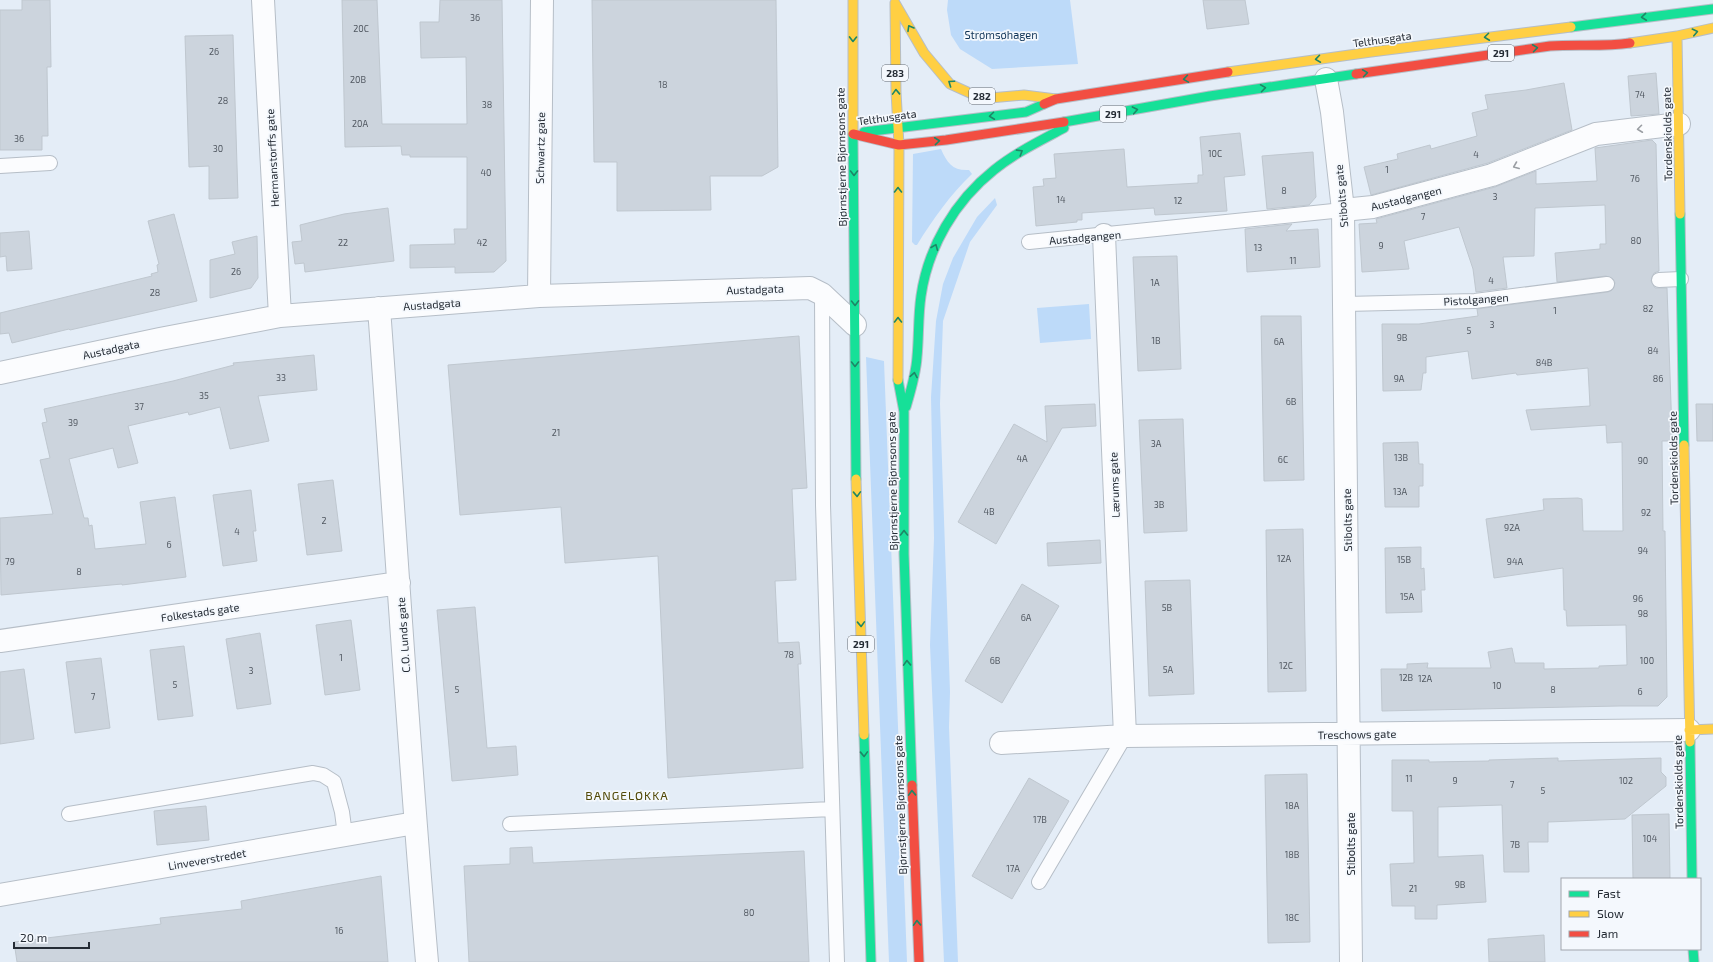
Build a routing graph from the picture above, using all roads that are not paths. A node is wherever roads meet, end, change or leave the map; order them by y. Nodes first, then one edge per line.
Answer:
1 (263, 0) edge
2 (542, 0) edge
3 (853, 0) edge
4 (895, 1) edge
5 (1713, 9) edge
6 (1713, 28) edge
7 (1676, 36) junction
8 (1326, 79) junction
9 (1056, 99) junction
10 (1082, 120) junction
11 (1679, 124) junction
12 (898, 127) junction
13 (853, 134) junction
14 (899, 145) junction
15 (50, 164) dead end
16 (0, 166) edge
17 (1343, 210) junction
18 (1104, 235) junction
19 (1029, 242) dead end
20 (1681, 279) junction
21 (1659, 280) dead end
22 (1607, 284) dead end
23 (822, 294) junction
24 (539, 296) junction
25 (1345, 304) junction
26 (379, 308) junction
27 (280, 316) junction
28 (855, 325) junction
29 (0, 373) edge
30 (904, 412) junction
31 (399, 583) junction
32 (0, 641) edge
33 (1713, 729) edge
34 (1690, 730) junction
35 (1349, 734) junction
36 (1125, 736) junction
37 (1001, 743) dead end
38 (832, 809) junction
39 (69, 814) dead end
40 (415, 822) junction
41 (510, 824) dead end
42 (345, 834) junction
43 (1692, 878) edge
44 (1038, 882) dead end
45 (0, 895) edge
46 (1693, 950) edge
47 (426, 962) edge
48 (836, 962) edge
49 (871, 962) edge
50 (919, 962) edge
51 (1351, 962) edge
52 (1694, 962) edge

1 - 27 street, Hermanstorffs gate
2 - 24 street, Schwartz gate
3 -> 13 main road, Bjørnstjerne Bjørnsons gate
9 -> 4 main road, Telthusgata / 282
12 -> 4 main road, Bjørnstjerne Bjørnsons gate / 283
5 -> 9 main road, Telthusgata / 291
7 -> 6 main road, Telthusgata / 291
8 -> 7 main road, Telthusgata / 291
7 - 11 main road, Tordenskiolds gate
10 -> 8 main road, Telthusgata / 291
8 - 17 street, Stibolts gate
9 -> 12 main road, Telthusgata / 291
14 -> 10 main road, Telthusgata / 291
30 -> 10 main road, Telthusgata / 291
11 -> 17 street, Austadgangen
11 - 20 main road, Tordenskiolds gate
12 - 13 main road, Telthusgata / 291
12 - 14 main road, Bjørnstjerne Bjørnsons gate / 283
13 - 14 main road, Telthusgata / 291
13 -> 28 main road, Bjørnstjerne Bjørnsons gate / 291
30 -> 14 main road, Bjørnstjerne Bjørnsons gate / 291
15 - 16 lane
17 - 18 lane, Austadgangen
17 - 25 street, Stibolts gate
18 - 19 lane, Austadgangen
18 - 36 street, Lærums gate
20 - 21 lane
20 - 34 main road, Tordenskiolds gate
22 - 25 lane, Pistolgangen
23 - 24 street, Austadgata
23 - 28 street, Austadgata
23 - 38 lane
24 - 26 street, Austadgata
25 - 35 street, Stibolts gate
26 - 27 street, Austadgata
26 - 31 street, C.O. Lunds gate
27 - 29 street, Austadgata
28 -> 49 main road, Bjørnstjerne Bjørnsons gate / 291
50 -> 30 main road, Bjørnstjerne Bjørnsons gate / 291
31 - 32 street, Folkestads gate
31 - 40 street, C.O. Lunds gate
33 - 34 main road, Treschows gate
34 - 35 street, Treschows gate
34 - 43 main road, Tordenskiolds gate
35 - 36 street, Treschows gate
35 - 51 street, Stibolts gate
36 - 37 street, Treschows gate
36 - 44 lane
38 - 41 lane
38 - 48 lane
39 - 42 lane
40 - 42 street, Linveverstredet
40 - 47 street, C.O. Lunds gate
42 - 45 street, Linveverstredet
46 - 52 main road

